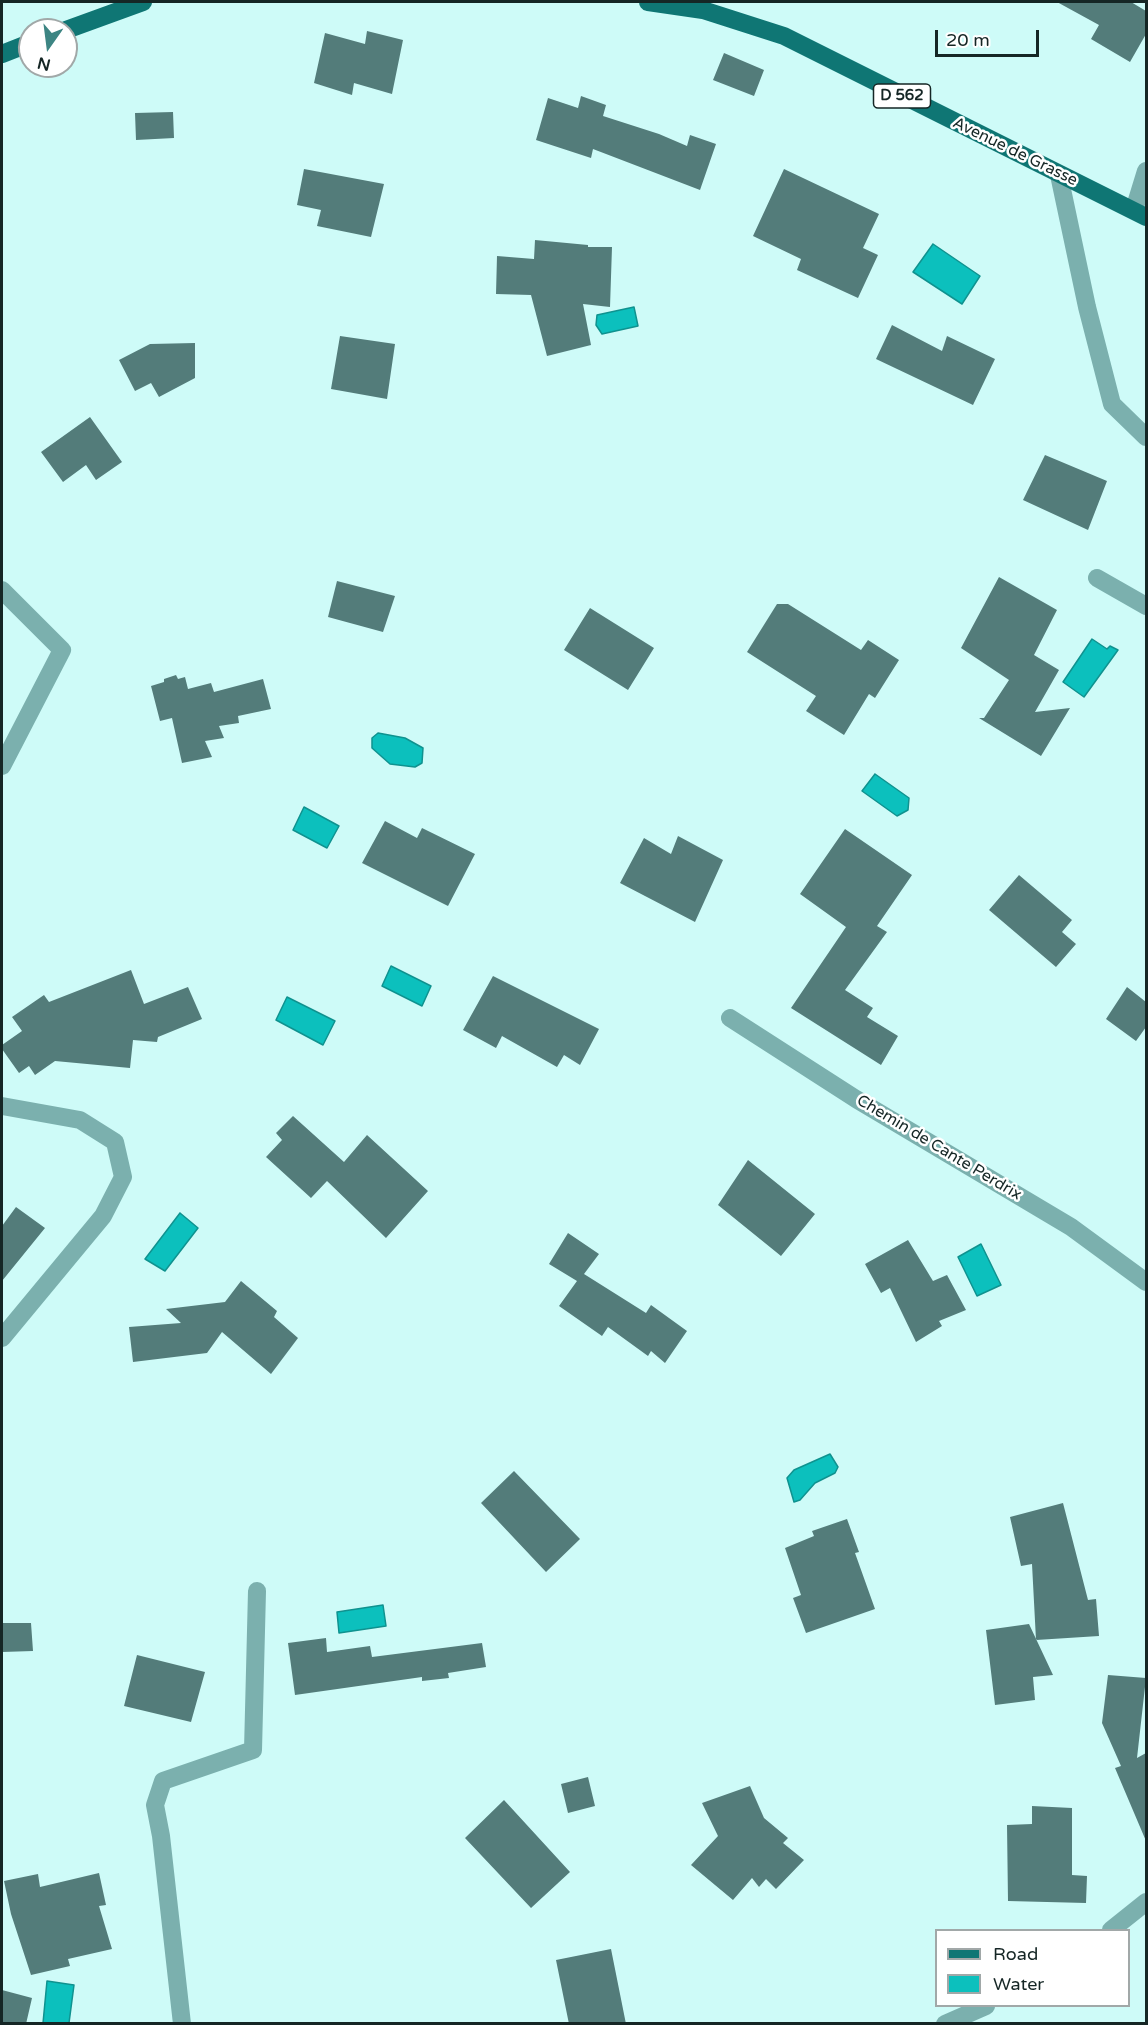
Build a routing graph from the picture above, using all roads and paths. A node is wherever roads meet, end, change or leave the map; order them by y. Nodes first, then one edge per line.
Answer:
1 (143, 2) edge
2 (648, 2) edge
3 (78, 26) edge
4 (18, 48) edge
5 (2, 54) edge
6 (1146, 171) edge
7 (1059, 175) junction
8 (1140, 213) edge
9 (1146, 437) edge
10 (1097, 578) dead end
11 (2, 590) edge
12 (1146, 606) edge
13 (2, 766) edge
14 (730, 1018) dead end
15 (2, 1106) edge
16 (1146, 1282) edge
17 (2, 1338) edge
18 (257, 1591) dead end
19 (1146, 1902) edge
20 (1112, 1929) edge
21 (984, 2007) edge
22 (182, 2024) edge
23 (945, 2024) edge

1 - 3 main road
2 - 7 main road, Avenue de Grasse / D 562
4 - 5 main road
6 - 8 street
7 - 8 main road, Avenue de Grasse / D 562
7 - 9 street
10 - 12 street
11 - 13 street
14 - 16 street, Chemin de Cante Perdrix
15 - 17 street
18 - 22 street
19 - 20 street
21 - 23 street

